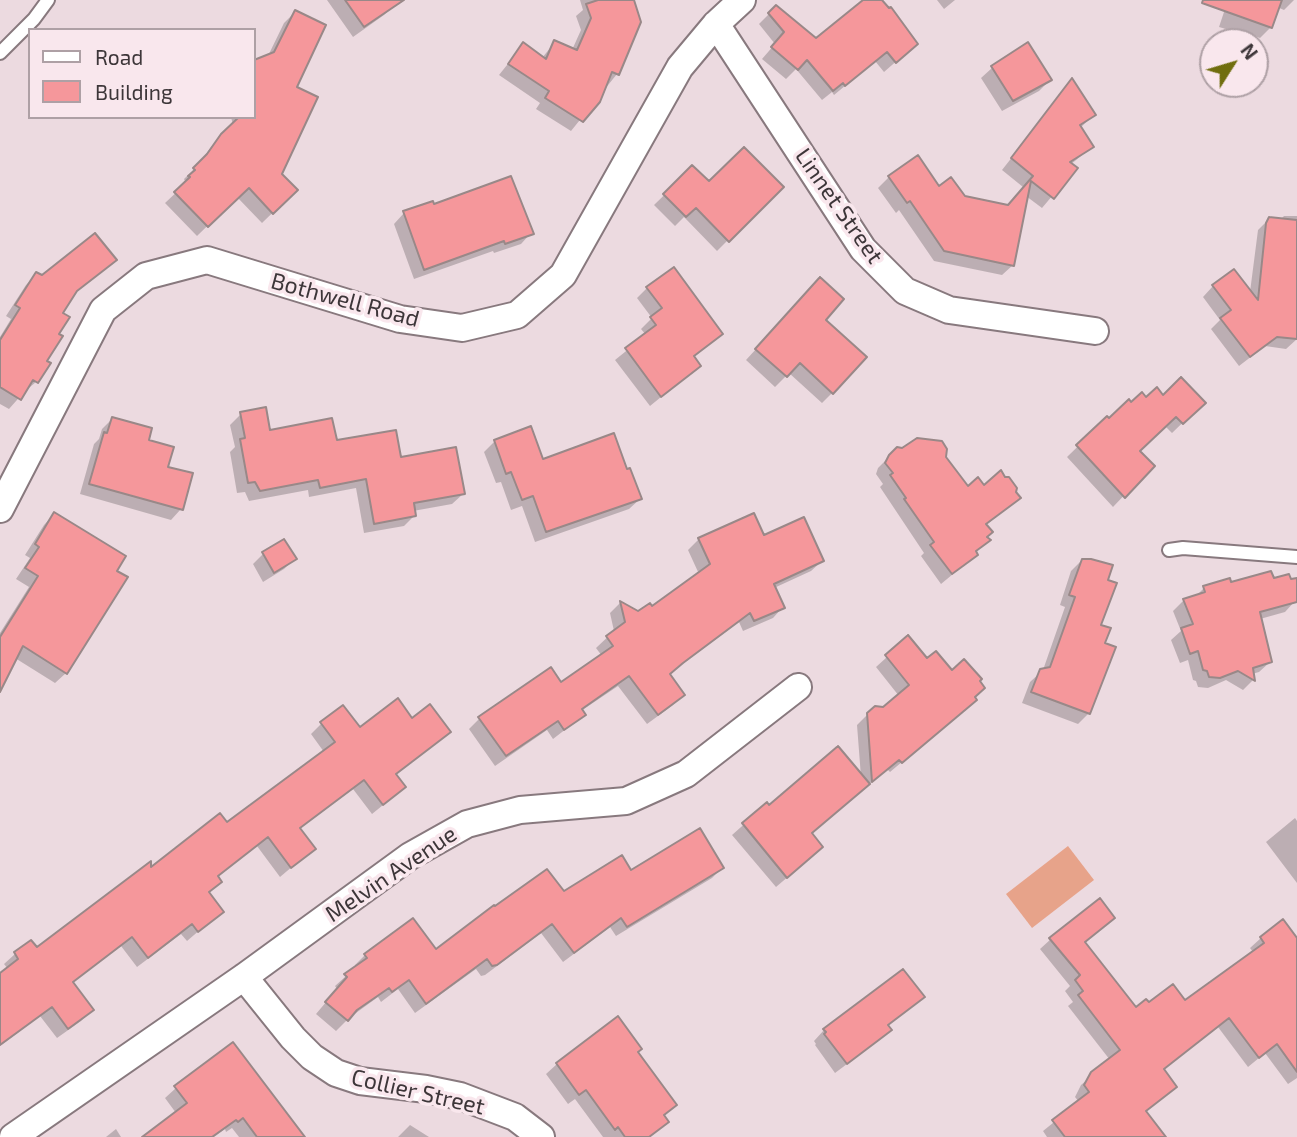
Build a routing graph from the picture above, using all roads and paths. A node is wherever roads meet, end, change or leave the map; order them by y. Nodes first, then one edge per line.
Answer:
1 (48, 0) edge
2 (742, 0) edge
3 (716, 24) junction
4 (0, 53) edge
5 (1095, 331) dead end
6 (0, 509) edge
7 (1169, 550) dead end
8 (1297, 557) edge
9 (798, 687) dead end
10 (244, 977) junction
11 (13, 1137) edge
12 (541, 1137) edge

1 - 4 lane
2 - 3 street, Bothwell Road
3 - 5 street, Linnet Street
3 - 6 street, Bothwell Road
7 - 8 lane
9 - 10 street, Melvin Avenue
10 - 11 street, Melvin Avenue
10 - 12 street, Collier Street

